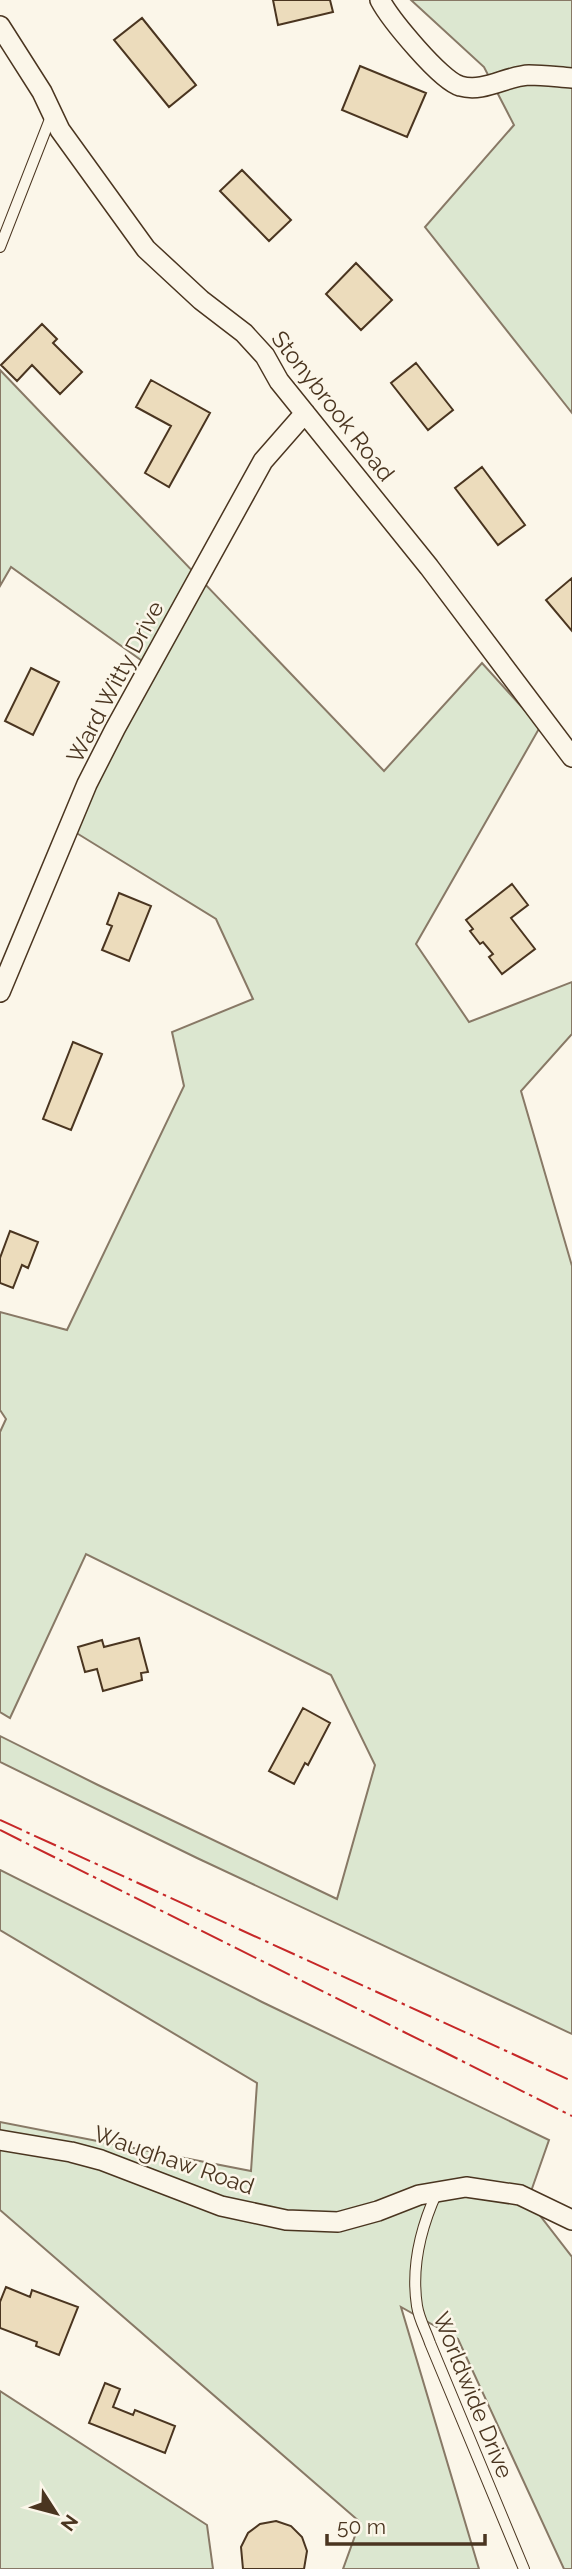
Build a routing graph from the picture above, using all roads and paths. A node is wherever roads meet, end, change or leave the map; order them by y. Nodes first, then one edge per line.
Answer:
1 (380, 0) edge
2 (0, 26) edge
3 (572, 78) edge
4 (52, 114) junction
5 (0, 247) edge
6 (305, 413) junction
7 (572, 757) edge
8 (0, 992) edge
9 (0, 2140) edge
10 (437, 2192) junction
11 (572, 2220) edge
12 (524, 2569) edge

1 - 3 street
2 - 4 street, Stonybrook Road
4 - 5 lane
4 - 6 street, Stonybrook Road
6 - 7 street, Stonybrook Road
6 - 8 street, Ward Witty Drive
9 - 10 street, Waughaw Road
10 - 11 street, Waughaw Road
10 - 12 lane, Worldwide Drive

